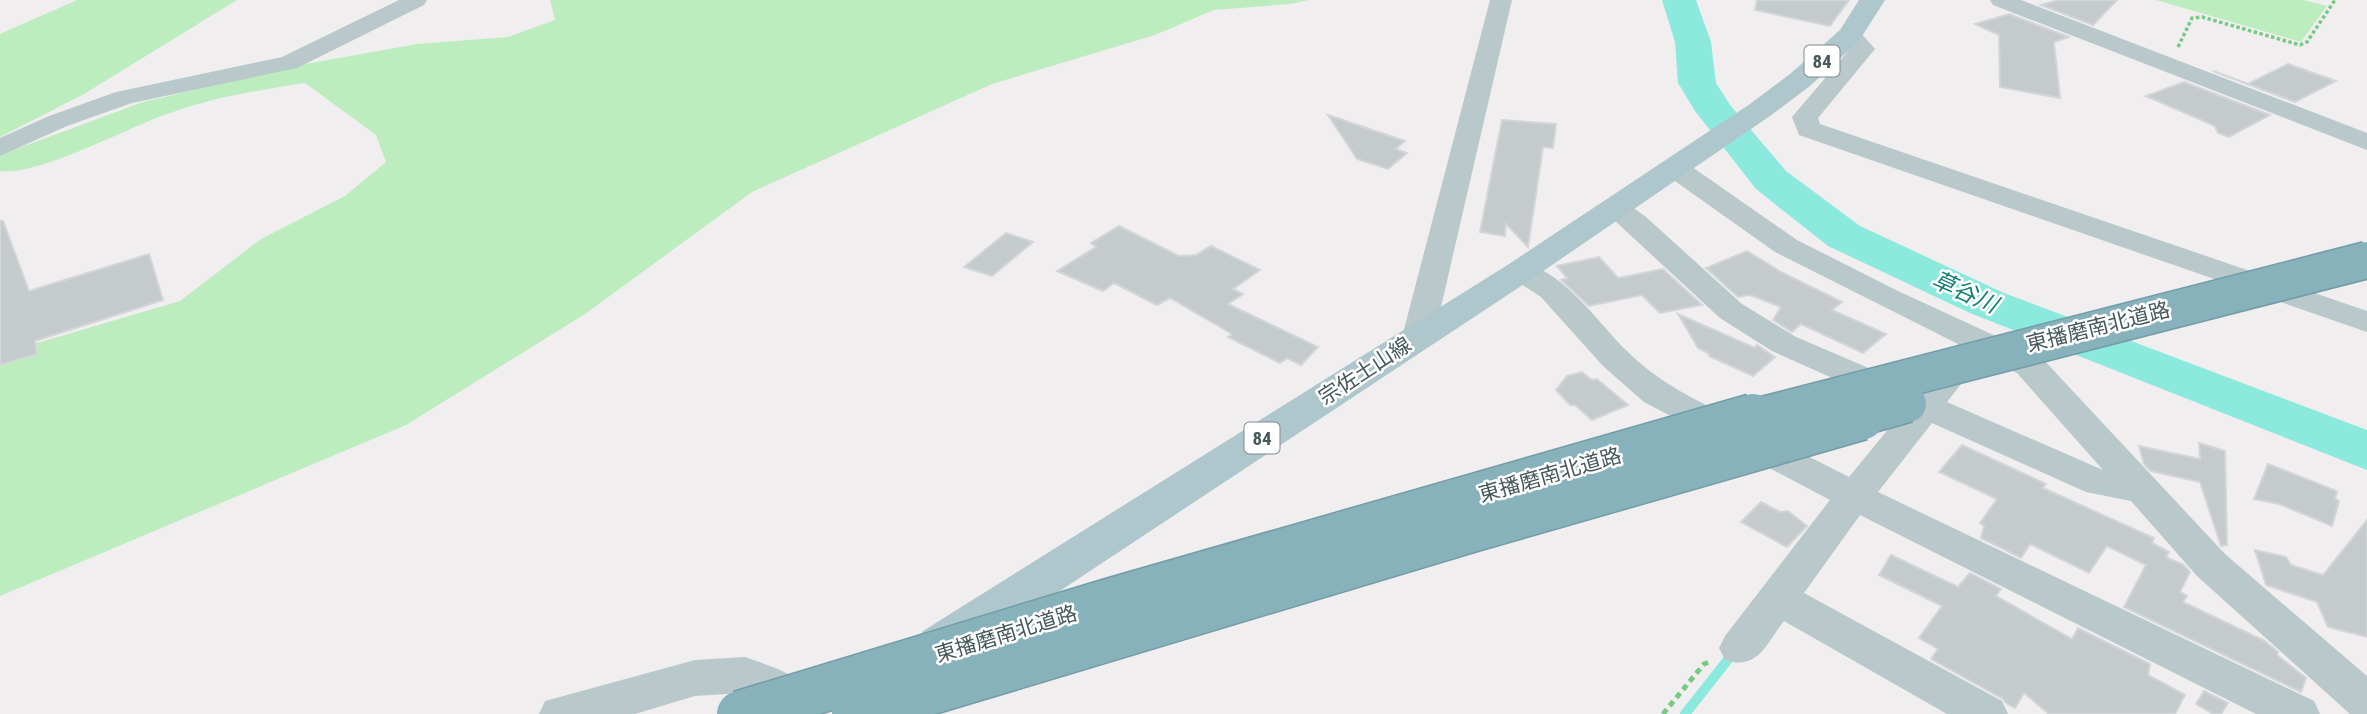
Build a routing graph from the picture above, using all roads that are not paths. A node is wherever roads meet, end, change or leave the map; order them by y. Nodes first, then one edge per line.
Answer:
1 (416, 0) edge
2 (1501, 0) edge
3 (1871, 0) edge
4 (2001, 0) edge
5 (1850, 35) junction
6 (2367, 142) edge
7 (0, 148) edge
8 (1682, 163) junction
9 (1615, 208) junction
10 (2367, 260) edge
11 (1521, 271) junction
12 (2367, 284) edge
13 (2367, 322) edge
14 (1418, 337) junction
15 (1978, 341) junction
16 (1925, 408) junction
17 (2141, 491) junction
18 (1854, 496) junction
19 (1780, 599) junction
20 (1740, 648) road end
21 (2367, 702) edge
22 (561, 714) edge
23 (740, 714) edge
24 (813, 714) edge
25 (833, 714) edge
26 (855, 714) edge
27 (1986, 714) edge
28 (2298, 714) edge

1 - 7 street
2 - 14 street
3 - 5 main road, 宗佐土山線 / 84
4 - 6 street
5 - 8 main road, 宗佐土山線 / 84
5 - 13 street
8 - 9 main road, 宗佐土山線 / 84
8 - 15 street
9 - 11 main road, 宗佐土山線 / 84
9 - 16 street
10 - 23 highway, 東播磨南北道路, bridge
11 - 14 main road, 宗佐土山線 / 84
11 - 18 street
12 - 26 highway, 東播磨南北道路, bridge
14 - 25 main road, 宗佐土山線 / 84
15 - 16 street
15 - 17 street
16 - 17 street
16 - 18 street
17 - 21 street
18 - 19 street
18 - 28 street
19 - 20 street
19 - 27 street
22 - 24 street

